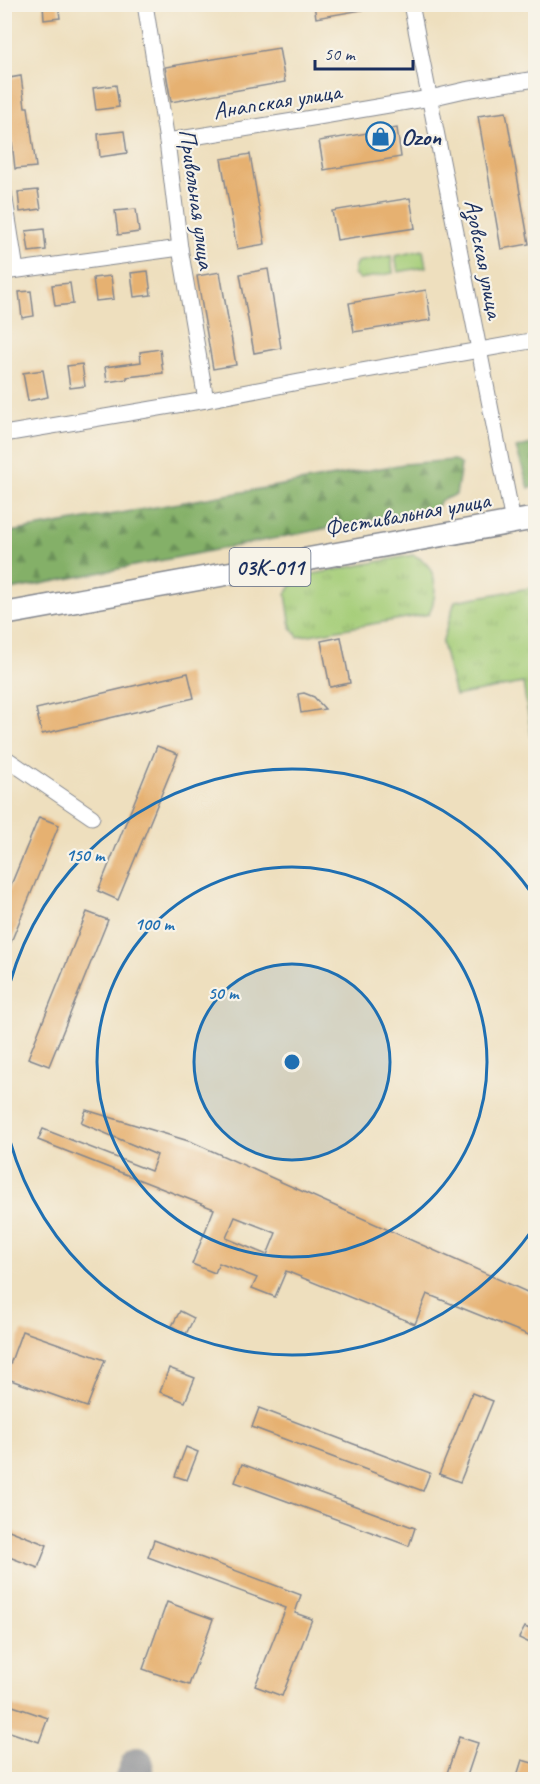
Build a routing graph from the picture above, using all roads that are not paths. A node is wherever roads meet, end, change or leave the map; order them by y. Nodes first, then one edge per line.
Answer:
1 (145, 4) edge
2 (411, 4) edge
3 (536, 79) edge
4 (430, 98) junction
5 (167, 141) junction
6 (4, 193) edge
7 (180, 248) junction
8 (10, 271) edge
9 (536, 340) edge
10 (479, 350) junction
11 (206, 400) junction
12 (4, 434) edge
13 (536, 518) edge
14 (513, 522) junction
15 (4, 614) edge
16 (4, 758) edge
17 (92, 817) dead end

1 - 5 street, Привольная улица
2 - 4 street, Азовская улица
3 - 4 street, Анапская улица
4 - 5 street, Анапская улица
4 - 10 street, Азовская улица
5 - 7 street, Привольная улица
6 - 8 street
7 - 8 street
7 - 11 street, Привольная улица
9 - 10 street
10 - 11 street
10 - 14 street, Азовская улица
11 - 12 street
13 - 14 main road, Фестивальная улица / 03К-011
14 - 15 main road, Фестивальная улица / 03К-011
16 - 17 street

